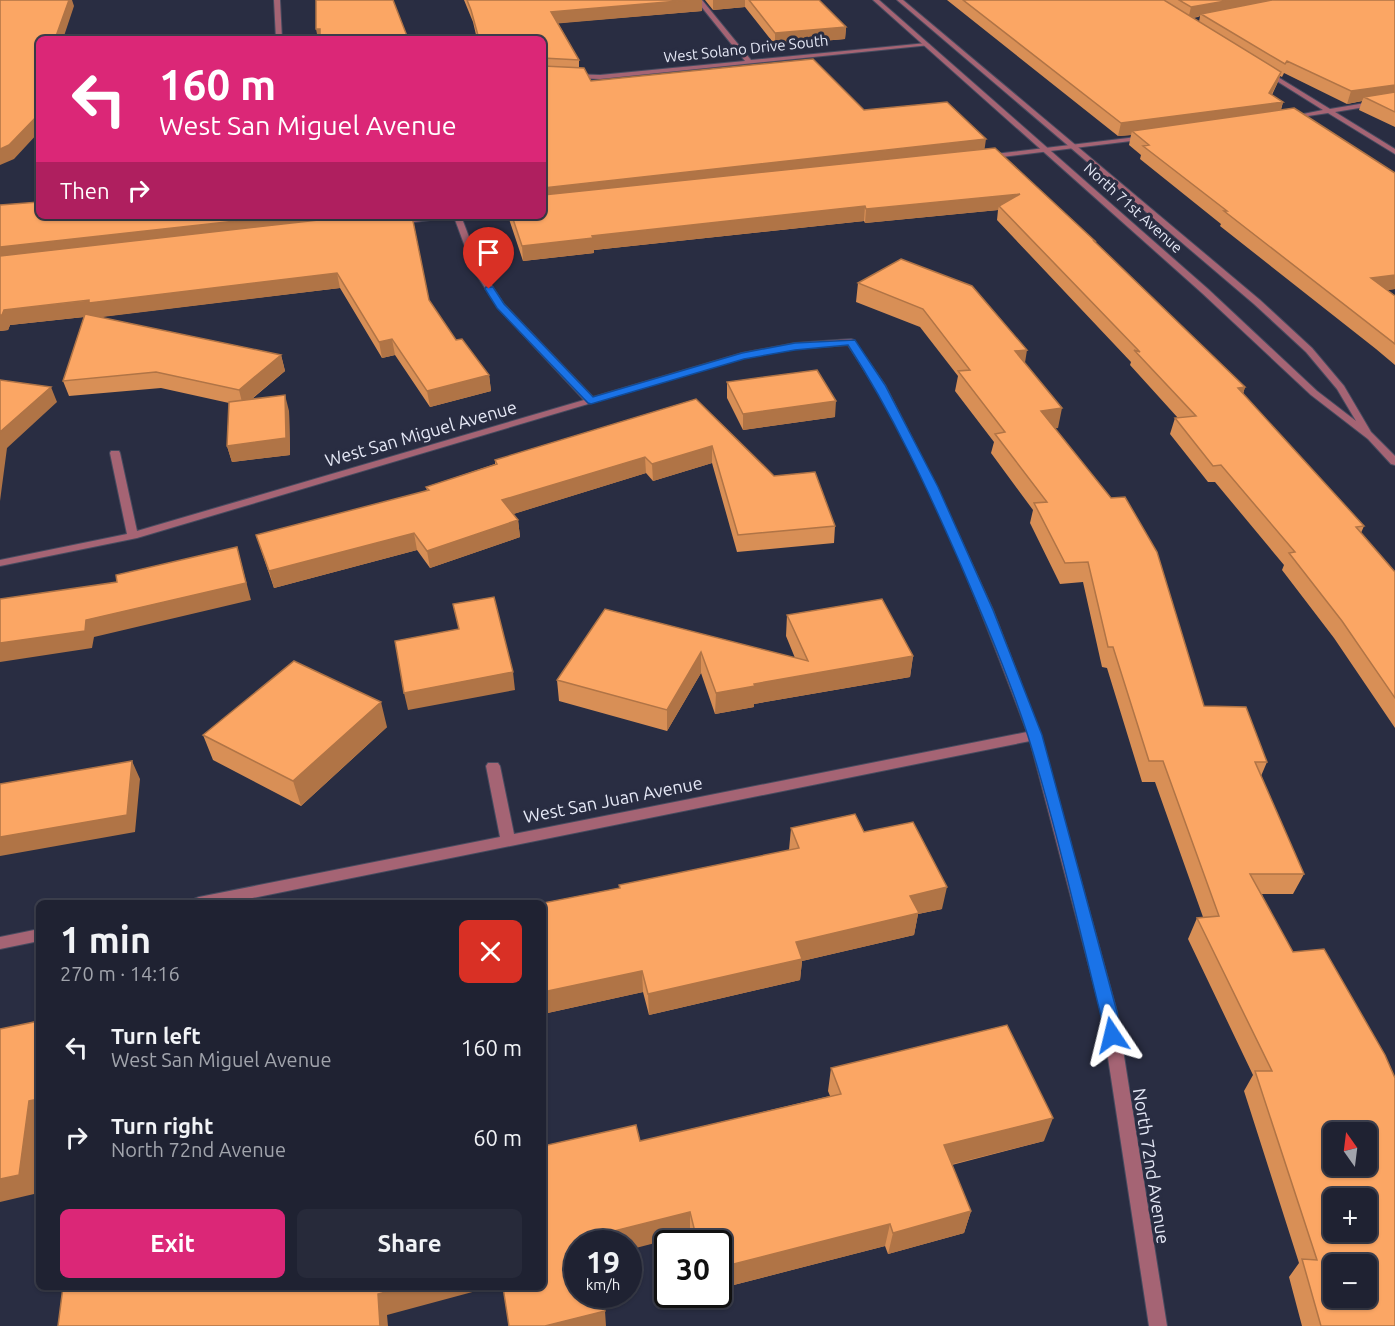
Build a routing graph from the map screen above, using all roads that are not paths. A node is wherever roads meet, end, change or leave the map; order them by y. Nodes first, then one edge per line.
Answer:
1 (277, 0) edge
2 (699, 0) edge
3 (876, 0) edge
4 (900, 0) edge
5 (279, 36) edge
6 (951, 43) junction
7 (927, 45) junction
8 (750, 63) junction
9 (1263, 70) edge
10 (546, 75) edge
11 (1395, 100) edge
12 (1330, 112) junction
13 (1284, 119) edge
14 (1149, 137) edge
15 (1072, 147) junction
16 (1045, 150) junction
17 (1395, 152) edge
18 (980, 158) edge
19 (426, 219) edge
20 (458, 219) edge
21 (392, 223) edge
22 (851, 342) joint
23 (591, 401) junction
24 (1371, 437) junction
25 (115, 453) dead end
26 (1395, 462) edge
27 (133, 536) junction
28 (0, 563) edge
29 (1035, 735) junction
30 (493, 766) dead end
31 (508, 842) junction
32 (214, 900) edge
33 (36, 936) edge
34 (0, 943) edge
35 (1158, 1326) edge

1 - 5 street
2 - 8 street
3 - 7 street, North 71st Avenue
4 - 6 street, North 71st Avenue
6 - 7 street, West Solano Drive South
6 - 15 street, North 71st Avenue
7 - 8 street, West Solano Drive South
7 - 16 street, North 71st Avenue
8 - 10 street, West Solano Drive South
9 - 12 street
11 - 12 street
12 - 13 street
12 - 17 street
14 - 15 street
15 - 16 street
15 - 24 street, North 71st Avenue
16 - 18 street
16 - 24 street, North 71st Avenue
19 - 21 street
20 - 23 street
22 - 23 street, West San Miguel Avenue
22 - 29 street, North 72nd Avenue
23 - 27 street, West San Miguel Avenue
24 - 26 street, North 71st Avenue
25 - 27 street
27 - 28 street, West San Miguel Avenue
29 - 31 street, West San Juan Avenue
29 - 35 street, North 72nd Avenue
30 - 31 street
31 - 32 street, West San Juan Avenue
33 - 34 street

